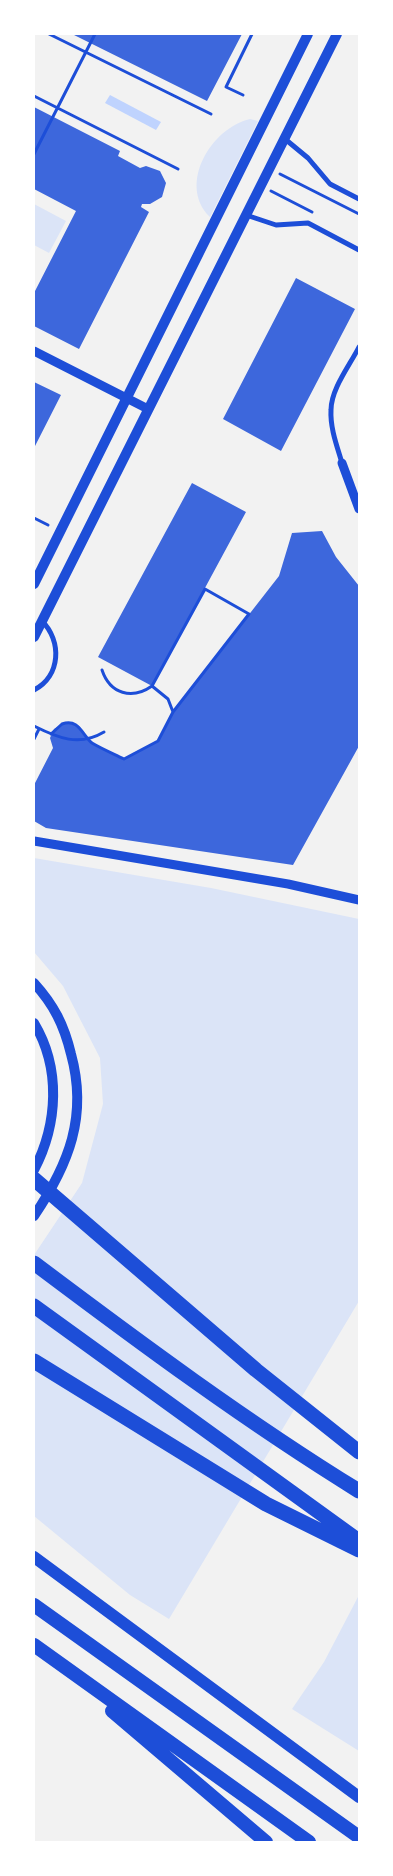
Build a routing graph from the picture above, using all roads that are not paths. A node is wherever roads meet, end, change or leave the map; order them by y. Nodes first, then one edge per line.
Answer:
1 (308, 34) edge
2 (337, 34) edge
3 (284, 139) junction
4 (359, 199) edge
5 (246, 215) junction
6 (359, 250) edge
7 (359, 347) edge
8 (34, 351) edge
9 (126, 398) junction
10 (148, 409) junction
11 (342, 463) joint
12 (359, 508) edge
13 (34, 584) edge
14 (42, 620) junction
15 (34, 637) edge
16 (34, 690) edge
17 (34, 841) edge
18 (359, 899) edge
19 (34, 983) edge
20 (34, 1023) edge
21 (34, 1170) edge
22 (34, 1178) edge
23 (34, 1216) edge
24 (34, 1263) edge
25 (34, 1306) edge
26 (34, 1361) edge
27 (359, 1452) edge
28 (359, 1491) edge
29 (359, 1541) edge
30 (359, 1550) edge
31 (34, 1557) edge
32 (34, 1605) edge
33 (38, 1648) edge
34 (336, 1781) junction
35 (359, 1791) edge
36 (359, 1797) edge
37 (359, 1837) edge
38 (266, 1842) edge
39 (309, 1842) edge

1 - 9 main road
2 - 3 main road
3 - 4 street
3 - 5 main road
5 - 6 street
5 - 10 main road
7 - 11 street
8 - 9 street
9 - 10 street
9 - 13 main road
10 - 14 main road
11 - 12 street
14 - 15 main road
14 - 16 street
17 - 18 street
19 - 23 main road
20 - 21 main road
22 - 27 highway
24 - 28 highway
25 - 29 highway
26 - 30 highway
31 - 34 main road
32 - 37 highway
33 - 38 highway
33 - 39 highway
34 - 35 main road
34 - 36 main road

